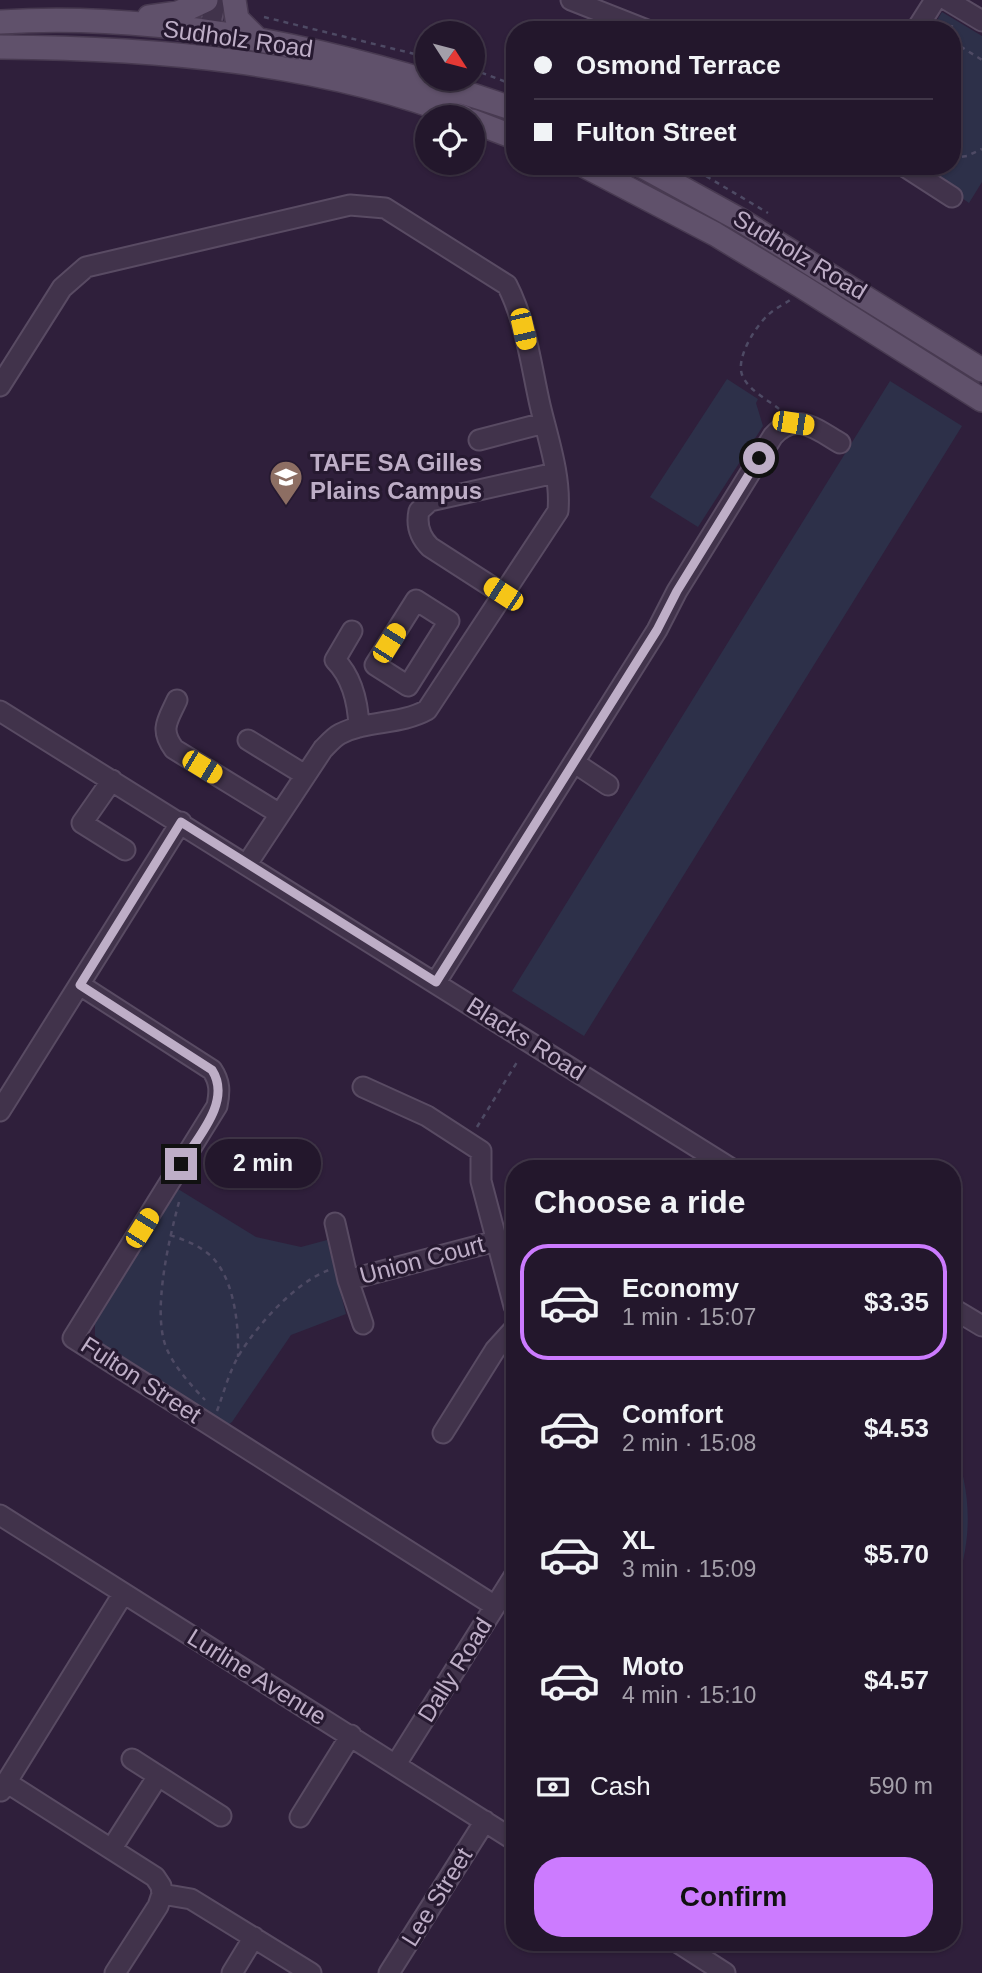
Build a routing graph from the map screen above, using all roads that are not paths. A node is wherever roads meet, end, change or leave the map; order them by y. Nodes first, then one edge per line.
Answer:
1 (206, 0) edge
2 (216, 0) edge
3 (571, 0) edge
4 (935, 0) edge
5 (947, 0) edge
6 (235, 7) edge
7 (624, 21) edge
8 (922, 21) edge
9 (982, 21) edge
10 (0, 22) edge
11 (114, 22) junction
12 (209, 33) junction
13 (256, 38) junction
14 (0, 47) edge
15 (203, 58) junction
16 (424, 105) edge
17 (506, 106) edge
18 (485, 126) edge
19 (506, 134) edge
20 (602, 175) edge
21 (658, 175) edge
22 (918, 175) edge
23 (952, 197) dead end
24 (982, 370) edge
25 (0, 386) edge
26 (982, 400) edge
27 (544, 423) junction
28 (479, 440) dead end
29 (840, 443) dead end
30 (555, 473) junction
31 (503, 594) junction
32 (352, 631) dead end
33 (443, 631) dead end
34 (469, 647) junction
35 (177, 700) dead end
36 (0, 711) edge
37 (359, 727) junction
38 (248, 740) dead end
39 (575, 764) junction
40 (305, 775) junction
41 (112, 780) junction
42 (608, 785) dead end
43 (280, 814) junction
44 (181, 822) junction
45 (125, 850) dead end
46 (247, 864) junction
47 (436, 982) junction
48 (80, 985) junction
49 (363, 1087) dead end
50 (0, 1111) edge
51 (718, 1160) edge
52 (335, 1223) dead end
53 (496, 1241) junction
54 (341, 1274) junction
55 (506, 1277) edge
56 (961, 1313) edge
57 (363, 1324) dead end
58 (982, 1326) edge
59 (506, 1338) edge
60 (443, 1433) dead end
61 (0, 1515) edge
62 (506, 1589) edge
63 (123, 1594) junction
64 (495, 1606) junction
65 (351, 1735) junction
66 (132, 1759) dead end
67 (396, 1764) junction
68 (158, 1776) junction
69 (3, 1787) edge
70 (221, 1816) dead end
71 (300, 1817) dead end
72 (485, 1821) junction
73 (506, 1835) edge
74 (112, 1849) junction
75 (162, 1894) junction
76 (254, 1937) junction
77 (691, 1951) edge
78 (115, 1973) edge
79 (232, 1973) edge
80 (311, 1973) edge
81 (389, 1973) edge
82 (725, 1973) edge

1 - 11 main road
2 - 12 street
3 - 7 street
4 - 8 street
5 - 9 street
6 - 13 main road
10 - 11 main road, Sudholz Road
11 - 12 main road, Sudholz Road
12 - 13 main road, Sudholz Road
12 - 15 street
13 - 17 main road, Sudholz Road
14 - 15 main road, Sudholz Road
15 - 16 main road, Sudholz Road
18 - 19 main road
20 - 26 main road, Sudholz Road
21 - 24 main road, Sudholz Road
22 - 23 street
25 - 27 street
27 - 28 street
27 - 30 street
29 - 39 street
30 - 31 street
30 - 31 street
31 - 34 street
32 - 37 street
33 - 34 street
34 - 37 street
35 - 43 street
36 - 41 street, Blacks Road
37 - 40 street
38 - 40 street
39 - 42 street
39 - 47 street
40 - 43 street
41 - 44 street, Blacks Road
41 - 45 street
43 - 46 street
44 - 46 street, Blacks Road
44 - 48 street
46 - 47 street, Blacks Road
47 - 51 street, Blacks Road
48 - 50 street
48 - 64 street, Fulton Street
49 - 53 street
52 - 54 street, Union Court
53 - 54 street, Union Court
53 - 55 street
54 - 57 street, Union Court
56 - 58 street
59 - 60 street
61 - 63 street, Lurline Avenue
62 - 64 street, Dally Road
63 - 65 street, Lurline Avenue
63 - 69 street
64 - 67 street, Dally Road
65 - 67 street, Lurline Avenue
65 - 71 street
66 - 68 street
67 - 72 street, Lurline Avenue
68 - 70 street
68 - 74 street
69 - 74 street
72 - 73 street, Lurline Avenue
72 - 81 street, Lee Street
74 - 75 street
75 - 76 street
75 - 78 street
76 - 79 street
76 - 80 street
77 - 82 street

